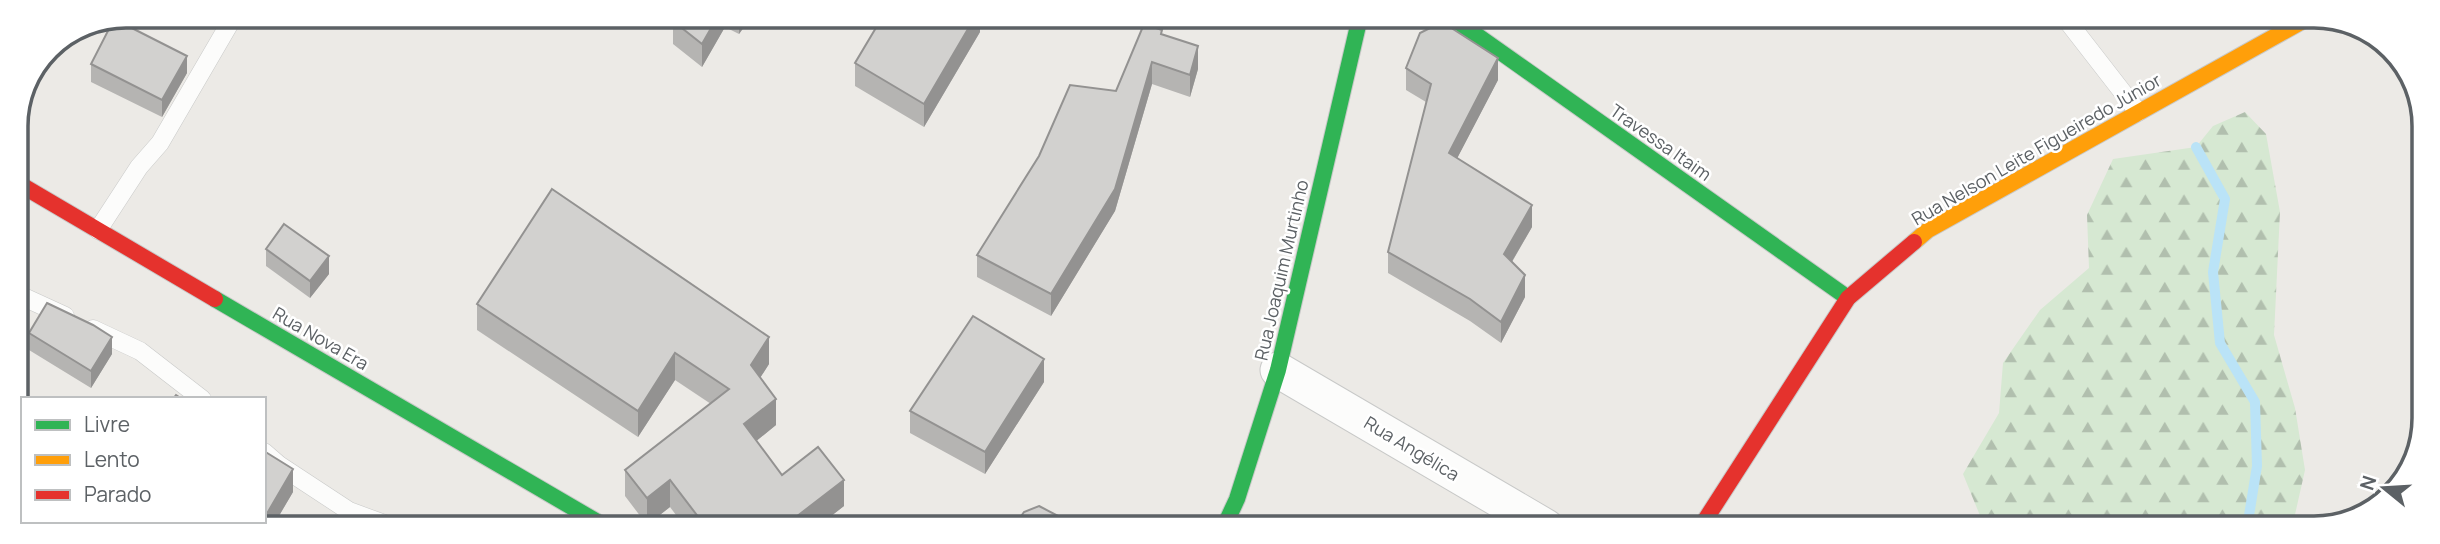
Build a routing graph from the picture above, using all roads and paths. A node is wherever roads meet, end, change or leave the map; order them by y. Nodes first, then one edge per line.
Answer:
1 (227, 28) edge
2 (1357, 28) edge
3 (1467, 28) edge
4 (2073, 28) edge
5 (2290, 28) edge
6 (2138, 112) junction
7 (28, 189) edge
8 (98, 230) junction
9 (1848, 298) junction
10 (28, 299) edge
11 (1278, 370) junction
12 (199, 397) edge
13 (266, 454) edge
14 (363, 516) edge
15 (587, 516) edge
16 (1229, 516) edge
17 (1527, 516) edge
18 (1707, 516) edge

1 - 8 lane
2 - 11 street, Rua Joaquim Murtinho
3 - 9 street, Travessa Itaim
4 - 6 lane
5 - 6 street, Rua Nelson Leite Figueiredo Júnior
6 - 9 street, Rua Nelson Leite Figueiredo Júnior
7 - 8 street, Rua Nova Era
8 - 15 street, Rua Nova Era
9 - 18 street, Rua Nelson Leite Figueiredo Júnior
10 - 12 lane
11 - 16 street, Rua Joaquim Murtinho
11 - 17 street, Rua Angélica
13 - 14 lane

